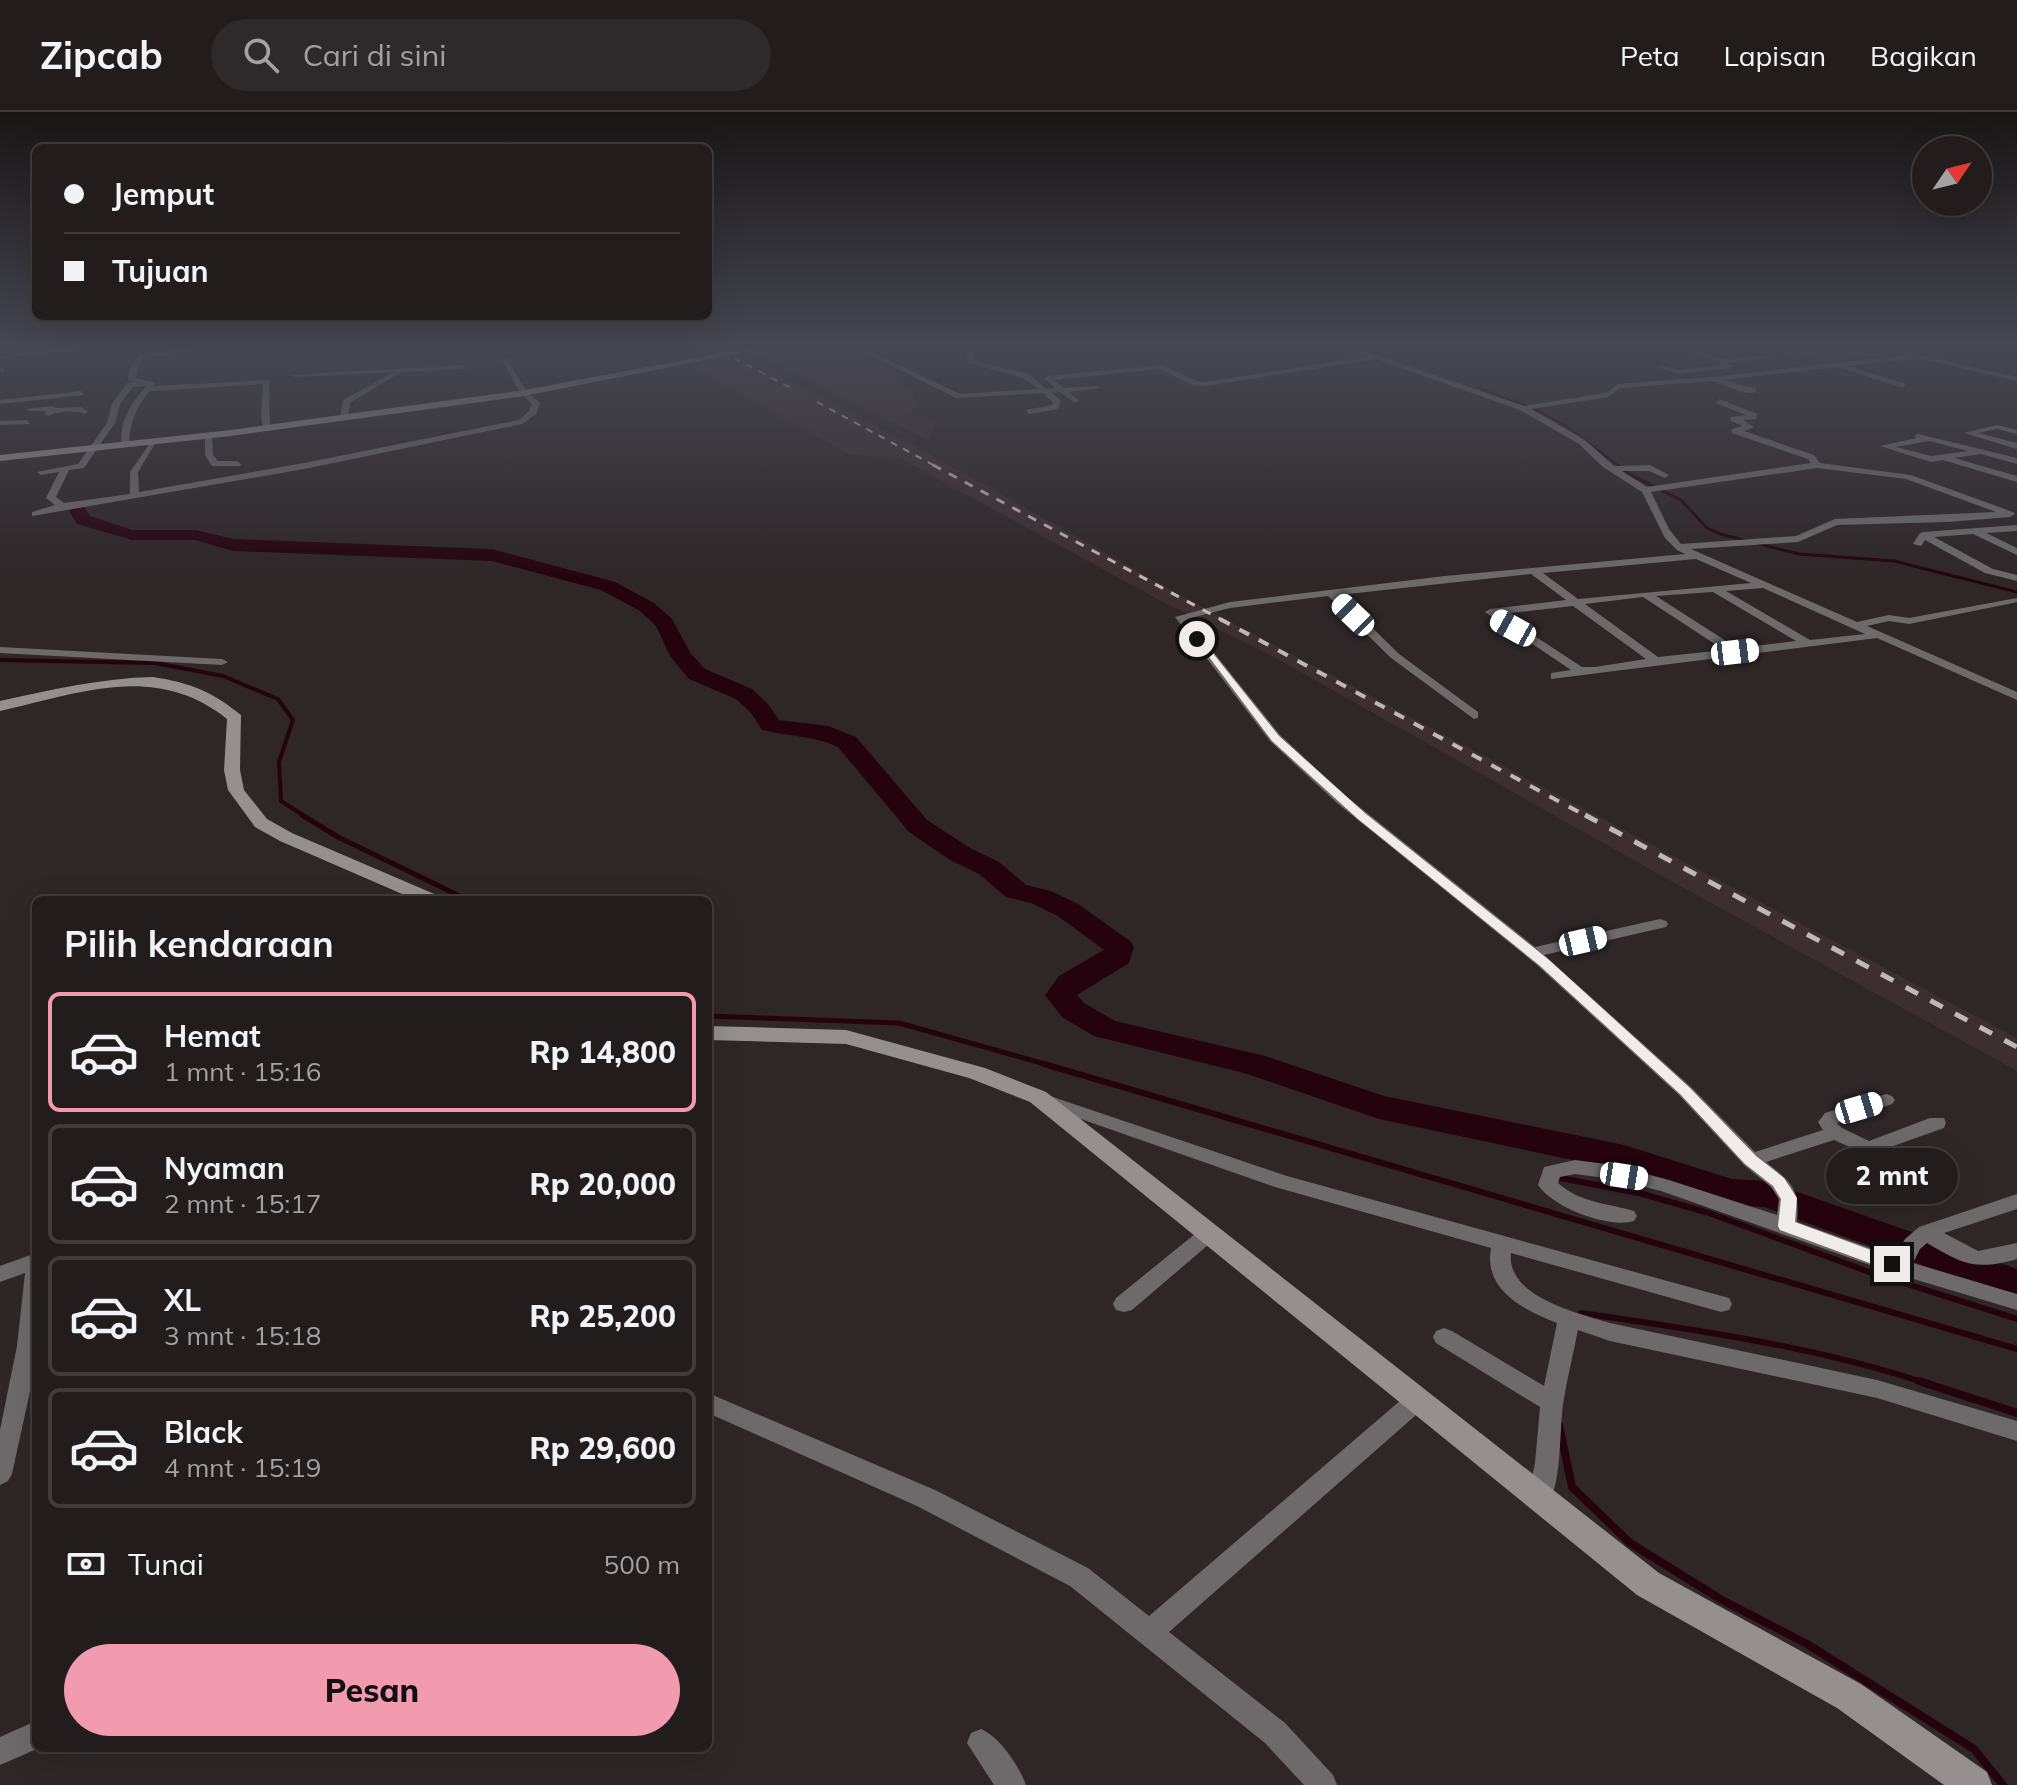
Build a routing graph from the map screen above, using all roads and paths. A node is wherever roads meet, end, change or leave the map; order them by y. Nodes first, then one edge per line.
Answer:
1 (264, 423) edge
2 (308, 423) edge
3 (516, 423) edge
4 (1552, 423) edge
5 (1742, 423) edge
6 (118, 424) joint
7 (267, 429) junction
8 (2017, 432) edge
9 (1914, 435) dead end
10 (208, 436) junction
11 (1928, 439) junction
12 (152, 442) junction
13 (117, 445) junction
14 (2017, 446) edge
15 (95, 447) junction
16 (1980, 452) junction
17 (0, 458) edge
18 (1942, 458) junction
19 (2017, 461) edge
20 (237, 464) dead end
21 (1817, 465) junction
22 (65, 469) junction
23 (1620, 469) junction
24 (41, 472) dead end
25 (1665, 475) dead end
26 (2017, 479) edge
27 (1654, 489) junction
28 (135, 496) junction
29 (55, 502) junction
30 (35, 514) dead end
31 (2017, 528) edge
32 (1974, 531) junction
33 (1680, 548) junction
34 (2017, 552) edge
35 (1696, 556) junction
36 (1533, 571) junction
37 (2017, 578) edge
38 (1763, 585) junction
39 (1715, 589) junction
40 (1332, 594) junction
41 (1645, 594) junction
42 (2013, 600) dead end
43 (1574, 602) junction
44 (1853, 626) junction
45 (1874, 636) junction
46 (1807, 643) junction
47 (0, 650) edge
48 (1735, 652) junction
49 (1656, 661) junction
50 (222, 662) dead end
51 (1586, 671) junction
52 (1555, 676) dead end
53 (2017, 696) edge
54 (0, 706) edge
55 (1474, 715) dead end
56 (423, 896) edge
57 (1660, 924) dead end
58 (1531, 953) junction
59 (712, 1033) edge
60 (1038, 1097) junction
61 (1886, 1100) dead end
62 (1937, 1123) dead end
63 (1835, 1133) junction
64 (1751, 1160) junction
65 (2012, 1207) edge
66 (1788, 1214) junction
67 (1627, 1216) dead end
68 (1208, 1234) junction
69 (1502, 1245) junction
70 (1911, 1250) junction
71 (2017, 1251) edge
72 (32, 1262) edge
73 (0, 1274) edge
74 (2017, 1302) edge
75 (1124, 1304) dead end
76 (1721, 1304) dead end
77 (32, 1316) edge
78 (1572, 1320) junction
79 (1444, 1337) dead end
80 (1416, 1401) junction
81 (1552, 1403) junction
82 (712, 1405) edge
83 (2017, 1431) edge
84 (0, 1474) edge
85 (1539, 1500) junction
86 (1149, 1633) junction
87 (32, 1737) edge
88 (981, 1743) dead end
89 (0, 1751) edge
90 (1012, 1785) edge
91 (1323, 1785) edge
92 (1974, 1785) edge

1 - 7 street
2 - 7 street
3 - 28 street
4 - 23 street
5 - 21 street
6 - 13 street
6 - 15 street
7 - 10 street
8 - 14 street
9 - 11 street
10 - 12 street
10 - 20 street
11 - 16 street
11 - 18 street
12 - 13 street
12 - 28 street
13 - 15 street
15 - 17 street
15 - 22 street
16 - 18 street
16 - 19 street
18 - 26 street
21 - 27 street
21 - 33 street
22 - 24 street
22 - 29 street
23 - 25 street
23 - 27 street
27 - 33 street
28 - 29 street
29 - 30 street
31 - 32 street
32 - 34 street
32 - 37 street
33 - 35 street
35 - 36 street
35 - 38 street
36 - 40 street
36 - 43 street
38 - 39 street
38 - 44 street
39 - 41 street
39 - 46 street
40 - 55 street
40 - 58 street
41 - 43 street
41 - 48 street
42 - 44 street
43 - 49 street
43 - 51 street
44 - 45 street
45 - 46 street
45 - 53 street
46 - 48 street
47 - 50 street
48 - 49 street
49 - 51 street
51 - 52 street
54 - 56 street
57 - 58 street
58 - 64 street
59 - 60 street
60 - 68 street
60 - 69 street
61 - 63 street
62 - 63 street
63 - 64 street
64 - 66 street
65 - 70 street
66 - 67 street
66 - 70 street
68 - 75 street
68 - 80 street
69 - 76 street
69 - 78 street
70 - 71 street
70 - 74 street
72 - 73 street
77 - 84 street
78 - 81 street
78 - 83 street
79 - 81 street
80 - 85 street
80 - 86 street
81 - 85 street
82 - 86 street
85 - 92 street
86 - 91 street
87 - 89 street
88 - 90 street

